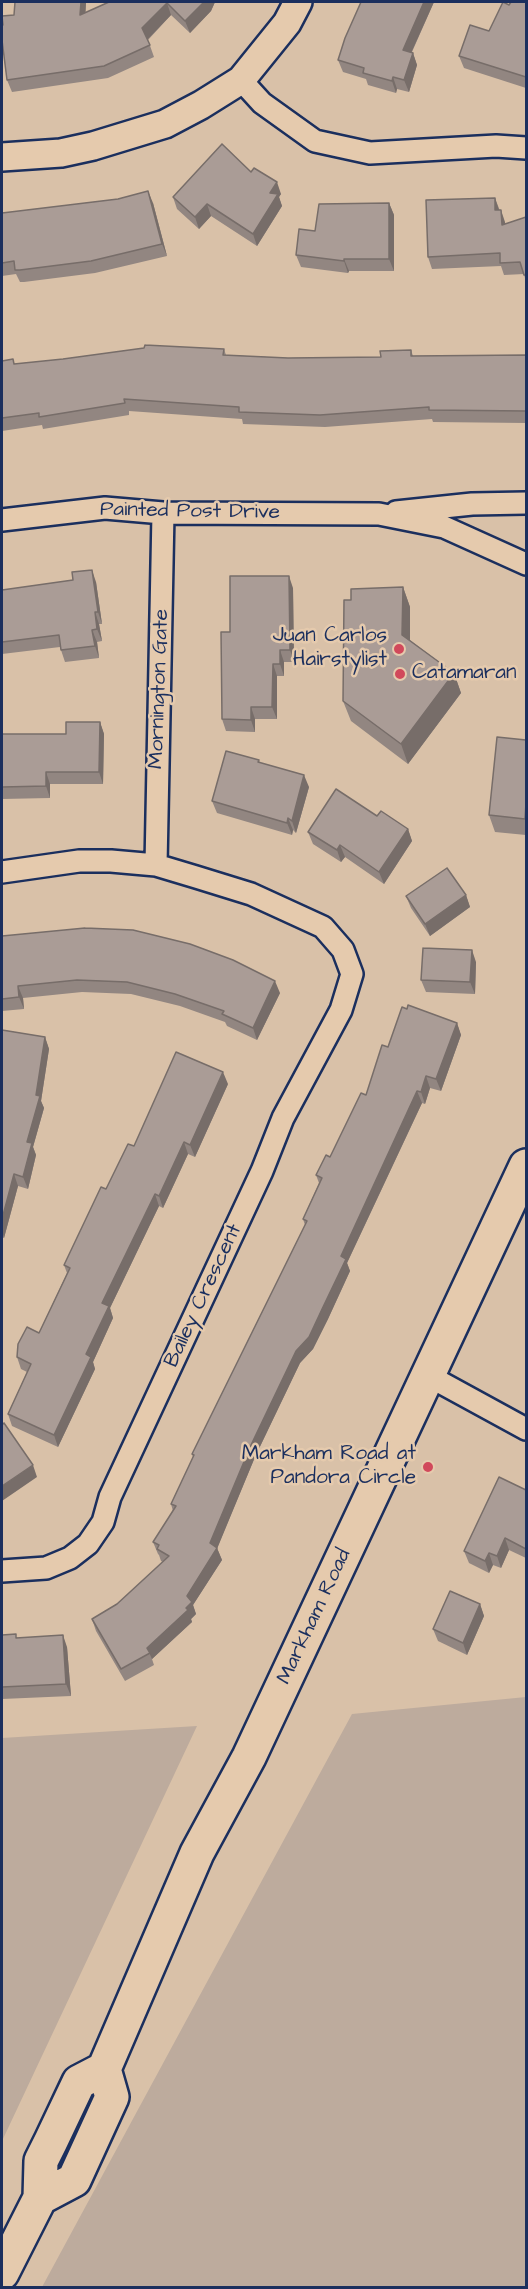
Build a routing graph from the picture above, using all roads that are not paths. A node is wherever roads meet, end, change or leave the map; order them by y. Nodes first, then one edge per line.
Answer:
1 (298, 2) edge
2 (241, 80) junction
3 (526, 148) edge
4 (2, 157) edge
5 (526, 503) edge
6 (163, 513) junction
7 (379, 514) junction
8 (2, 520) edge
9 (526, 564) edge
10 (156, 865) junction
11 (2, 872) edge
12 (526, 1166) edge
13 (427, 1375) junction
14 (526, 1429) edge
15 (2, 1571) edge
16 (2, 2273) edge

1 - 2 street
2 - 3 street
2 - 4 street
5 - 7 street, Painted Post Drive
6 - 7 street, Painted Post Drive
6 - 8 street, Painted Post Drive
6 - 10 street, Mornington Gate
7 - 9 street, Painted Post Drive
10 - 11 street
10 - 15 street, Bailey Crescent
12 - 13 main road, Markham Road
13 - 14 street
13 - 16 main road, Markham Road

